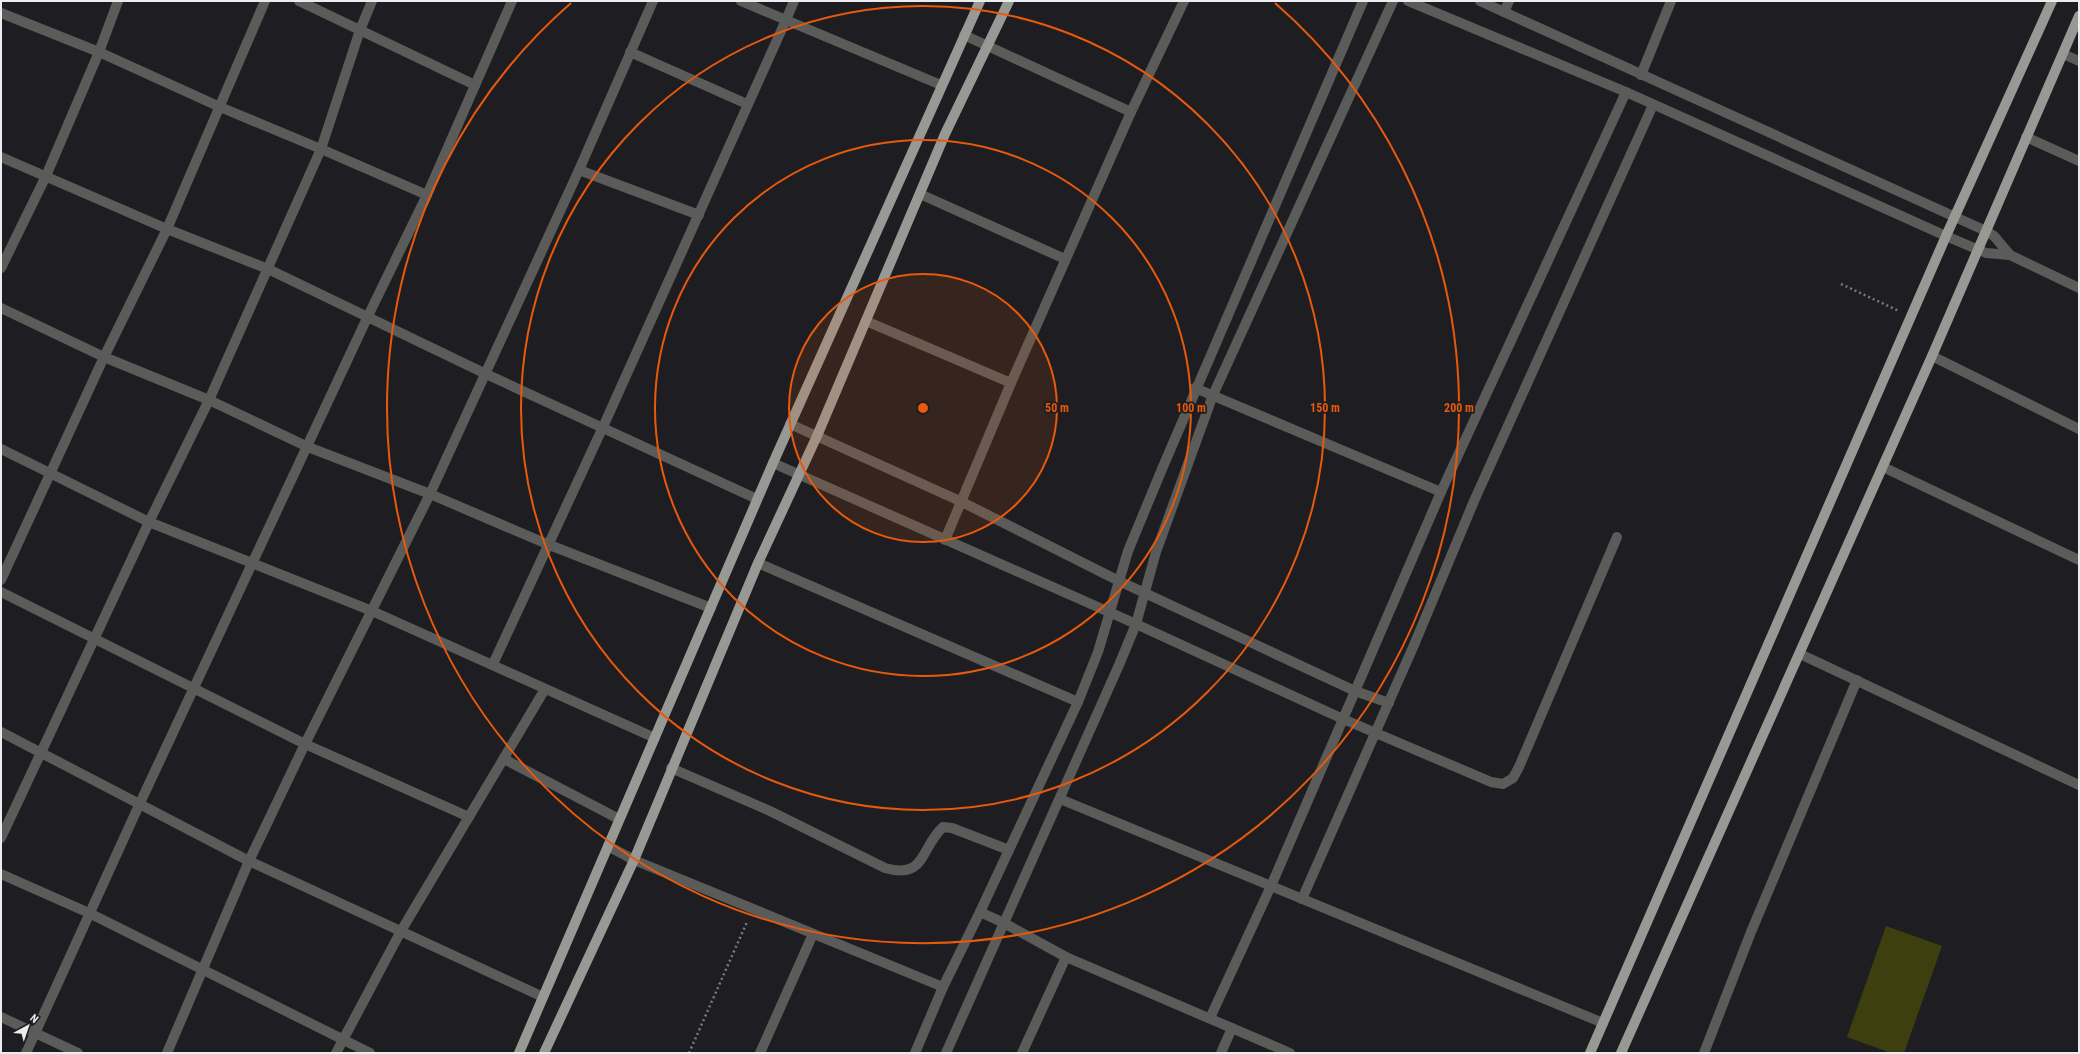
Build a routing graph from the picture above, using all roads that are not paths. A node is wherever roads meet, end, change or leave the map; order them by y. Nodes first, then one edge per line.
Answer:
1 (118, 1) edge
2 (265, 1) edge
3 (299, 1) edge
4 (372, 1) edge
5 (512, 1) edge
6 (653, 1) edge
7 (741, 1) edge
8 (794, 1) edge
9 (980, 1) edge
10 (1009, 1) edge
11 (1184, 1) edge
12 (1363, 1) edge
13 (1393, 1) edge
14 (1408, 1) edge
15 (1480, 1) edge
16 (1509, 1) edge
17 (1671, 1) edge
18 (2052, 1) edge
19 (1504, 12) junction
20 (1, 13) edge
21 (2079, 16) edge
22 (786, 20) junction
23 (360, 30) junction
24 (964, 35) junction
25 (988, 46) junction
26 (99, 52) junction
27 (630, 52) junction
28 (2063, 54) junction
29 (2079, 61) edge
30 (1641, 75) junction
31 (475, 85) junction
32 (941, 85) junction
33 (1626, 92) junction
34 (747, 104) junction
35 (1653, 105) junction
36 (220, 107) junction
37 (1130, 112) junction
38 (2026, 137) junction
39 (321, 149) junction
40 (1, 157) edge
41 (2079, 161) edge
42 (579, 170) junction
43 (46, 176) junction
44 (427, 194) junction
45 (920, 194) junction
46 (699, 215) junction
47 (1955, 217) junction
48 (167, 229) junction
49 (1986, 231) junction
50 (1946, 236) junction
51 (1978, 250) junction
52 (2010, 255) junction
53 (1066, 259) junction
54 (1, 268) edge
55 (268, 269) junction
56 (2079, 288) edge
57 (1, 308) edge
58 (368, 316) junction
59 (866, 321) junction
60 (1932, 356) junction
61 (104, 357) junction
62 (486, 374) junction
63 (1011, 383) junction
64 (1195, 388) junction
65 (1214, 395) junction
66 (209, 400) junction
67 (790, 424) junction
68 (603, 427) junction
69 (2079, 429) edge
70 (817, 436) junction
71 (308, 447) junction
72 (1, 449) edge
73 (773, 463) junction
74 (1883, 467) junction
75 (50, 474) junction
76 (798, 475) junction
77 (1441, 492) junction
78 (430, 494) junction
79 (757, 499) junction
80 (962, 502) junction
81 (149, 522) junction
82 (1616, 537) dead end
83 (945, 540) junction
84 (547, 544) junction
85 (2079, 560) edge
86 (758, 563) junction
87 (252, 564) junction
88 (1, 580) edge
89 (1120, 581) junction
90 (1, 592) edge
91 (1145, 592) junction
92 (711, 608) junction
93 (372, 612) junction
94 (1110, 614) junction
95 (1136, 624) junction
96 (95, 638) junction
97 (1800, 654) junction
98 (493, 664) junction
99 (1857, 680) junction
100 (195, 687) junction
101 (545, 690) junction
102 (1355, 691) junction
103 (1078, 702) junction
104 (1389, 703) junction
105 (1343, 719) junction
106 (1, 732) edge
107 (1376, 733) junction
108 (655, 738) junction
109 (305, 744) junction
110 (41, 752) junction
111 (504, 759) junction
112 (671, 768) junction
113 (2079, 784) edge
114 (1060, 799) junction
115 (140, 803) junction
116 (469, 817) junction
117 (619, 819) junction
118 (1, 838) edge
119 (608, 846) junction
120 (1009, 850) junction
121 (634, 860) junction
122 (249, 861) junction
123 (1, 874) edge
124 (1271, 886) junction
125 (1302, 899) junction
126 (980, 912) junction
127 (89, 913) junction
128 (1004, 923) junction
129 (401, 931) junction
130 (813, 934) junction
131 (1066, 957) junction
132 (203, 971) junction
133 (943, 987) junction
134 (543, 997) junction
135 (1, 1017) edge
136 (1210, 1018) junction
137 (1603, 1023) junction
138 (1232, 1028) junction
139 (34, 1033) junction
140 (342, 1040) junction
141 (26, 1053) edge
142 (78, 1053) edge
143 (167, 1053) edge
144 (336, 1053) edge
145 (370, 1053) edge
146 (520, 1053) edge
147 (544, 1053) edge
148 (760, 1053) edge
149 (915, 1053) edge
150 (946, 1053) edge
151 (1022, 1053) edge
152 (1221, 1053) edge
153 (1290, 1053) edge
154 (1590, 1053) edge
155 (1621, 1053) edge
156 (1704, 1053) edge

1 - 26 street
2 - 36 street
3 - 23 street
4 - 23 street
5 - 31 street
6 - 27 street
7 - 22 street
8 - 22 street
9 - 24 main road
10 - 25 main road
11 - 37 street
12 - 64 street
13 - 65 street
14 - 33 street
15 - 19 street
16 - 19 street
17 - 30 street
18 - 47 main road
19 - 30 street
20 - 26 street
21 - 28 main road
22 - 32 street
22 - 34 street
23 - 31 street
23 - 39 street
24 - 25 street
24 - 32 main road
25 - 37 street
25 - 45 main road
26 - 36 street
26 - 43 street
27 - 34 street
27 - 42 street
28 - 29 street
28 - 38 main road
30 - 47 street
31 - 44 street
32 - 67 main road
33 - 35 street
33 - 77 street
34 - 46 street
35 - 50 street
35 - 104 street
36 - 39 street
36 - 48 street
37 - 53 street
38 - 41 street
38 - 49 main road
39 - 44 street
39 - 55 street
40 - 43 street
42 - 46 street
42 - 62 street
43 - 48 street
43 - 54 street
44 - 58 street
45 - 53 street
45 - 59 main road
46 - 68 street
47 - 49 street
47 - 50 main road
48 - 55 street
48 - 61 street
49 - 51 main road
49 - 52 street
50 - 51 street
50 - 137 main road
51 - 52 street
51 - 60 main road
52 - 56 street
53 - 63 street
55 - 58 street
55 - 66 street
57 - 61 street
58 - 62 street
58 - 71 street
59 - 63 street
59 - 70 main road
60 - 69 street
60 - 74 main road
61 - 66 street
61 - 75 street
62 - 68 street
62 - 78 street
63 - 80 street
64 - 65 street
64 - 89 street
65 - 77 street
65 - 91 street
66 - 71 street
66 - 81 street
67 - 70 street
67 - 73 main road
68 - 79 street
68 - 84 street
70 - 76 main road
70 - 80 street
71 - 78 street
71 - 87 street
72 - 75 street
73 - 76 street
73 - 79 main road
74 - 85 street
74 - 97 main road
75 - 81 street
75 - 88 street
76 - 83 street
76 - 86 main road
77 - 102 street
78 - 84 street
78 - 93 street
79 - 92 main road
80 - 83 street
80 - 89 street
81 - 87 street
81 - 96 street
82 - 107 street
83 - 94 street
84 - 92 street
84 - 98 street
86 - 103 street
86 - 112 main road
87 - 93 street
87 - 100 street
89 - 91 street
89 - 94 street
90 - 96 street
91 - 95 street
91 - 102 street
92 - 108 main road
93 - 98 street
93 - 109 street
94 - 95 street
94 - 103 street
95 - 105 street
95 - 114 street
96 - 100 street
96 - 110 street
97 - 99 street
97 - 155 main road
98 - 101 street
99 - 113 street
99 - 156 street
100 - 109 street
100 - 115 street
101 - 108 street
101 - 111 street
102 - 104 street
102 - 105 street
103 - 120 street
104 - 107 street
105 - 107 street
105 - 124 street
106 - 110 street
107 - 125 street
108 - 117 main road
109 - 116 street
109 - 122 street
110 - 115 street
110 - 118 street
111 - 116 street
111 - 117 street
112 - 120 street
112 - 121 main road
114 - 124 street
114 - 128 street
115 - 122 street
115 - 127 street
116 - 129 street
117 - 119 main road
119 - 121 street
119 - 134 main road
120 - 126 street
121 - 130 street
121 - 147 main road
122 - 129 street
122 - 132 street
123 - 127 street
124 - 125 street
124 - 136 street
125 - 137 street
126 - 128 street
126 - 133 street
127 - 132 street
127 - 139 street
128 - 131 street
128 - 150 street
129 - 134 street
129 - 140 street
130 - 133 street
130 - 148 street
131 - 136 street
131 - 151 street
132 - 140 street
132 - 143 street
133 - 149 street
134 - 146 main road
135 - 139 street
136 - 138 street
137 - 154 main road
138 - 152 street
138 - 153 street
139 - 141 street
139 - 142 street
140 - 144 street
140 - 145 street

